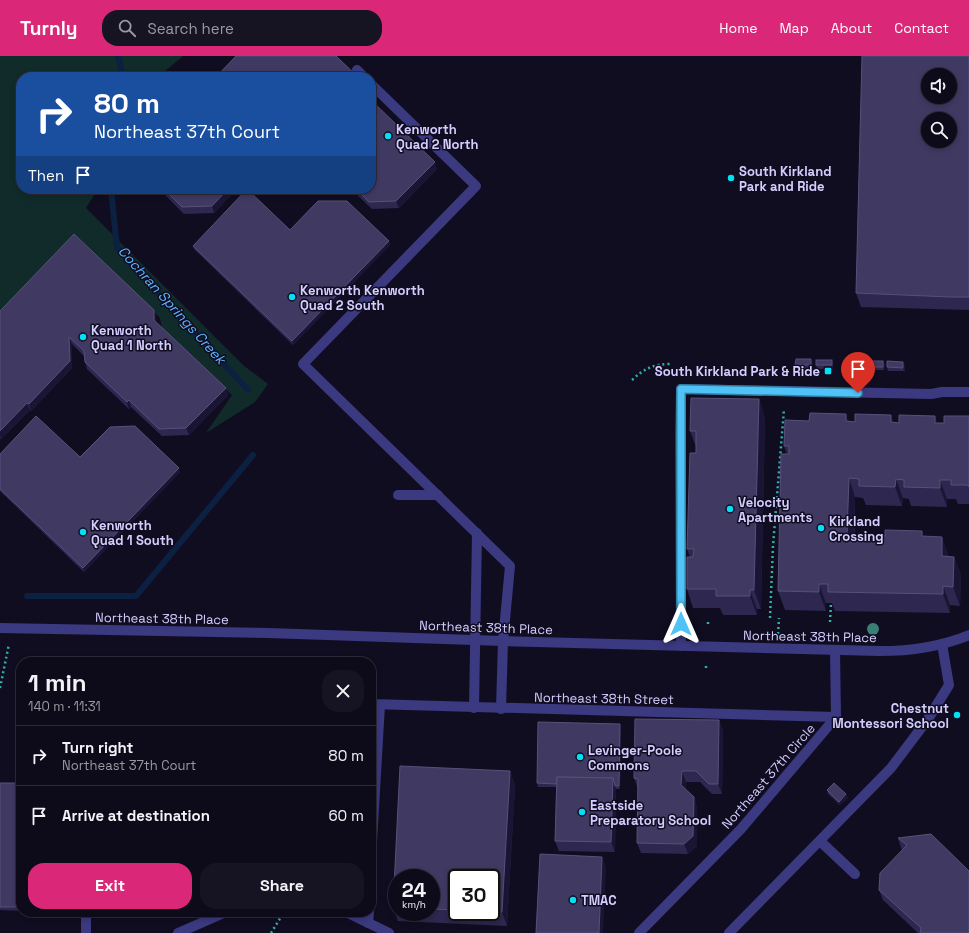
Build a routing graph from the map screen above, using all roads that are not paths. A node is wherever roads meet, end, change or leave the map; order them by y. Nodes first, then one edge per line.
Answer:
1 (376, 89) edge
2 (969, 392) edge
3 (398, 495) dead end
4 (438, 495) junction
5 (477, 533) junction
6 (0, 628) edge
7 (969, 635) edge
8 (475, 640) junction
9 (503, 641) junction
10 (942, 644) junction
11 (681, 646) junction
12 (835, 650) junction
13 (376, 704) edge
14 (474, 708) junction
15 (501, 709) junction
16 (836, 717) junction
17 (820, 841) junction
18 (855, 874) dead end
19 (86, 917) edge
20 (215, 917) edge
21 (356, 917) edge
22 (369, 917) edge
23 (368, 923) junction
24 (86, 933) edge
25 (178, 933) edge
26 (389, 933) edge
27 (639, 933) edge
28 (729, 933) edge

1 - 4 street
2 - 11 street
3 - 4 street
4 - 5 street
5 - 8 street
5 - 9 street
6 - 8 street, Northeast 38th Place
7 - 10 street, Northeast 38th Place
8 - 9 street, Northeast 38th Place
8 - 14 street
9 - 11 street, Northeast 38th Place
9 - 15 street
10 - 12 street, Northeast 38th Place
10 - 17 street
11 - 12 street, Northeast 38th Place
12 - 16 street
13 - 14 street, Northeast 38th Street
14 - 15 street, Northeast 38th Street
15 - 16 street, Northeast 38th Street
16 - 27 street, Northeast 37th Circle
17 - 18 street
17 - 28 street
19 - 24 street
20 - 25 street
21 - 23 street
22 - 23 street
23 - 26 street

